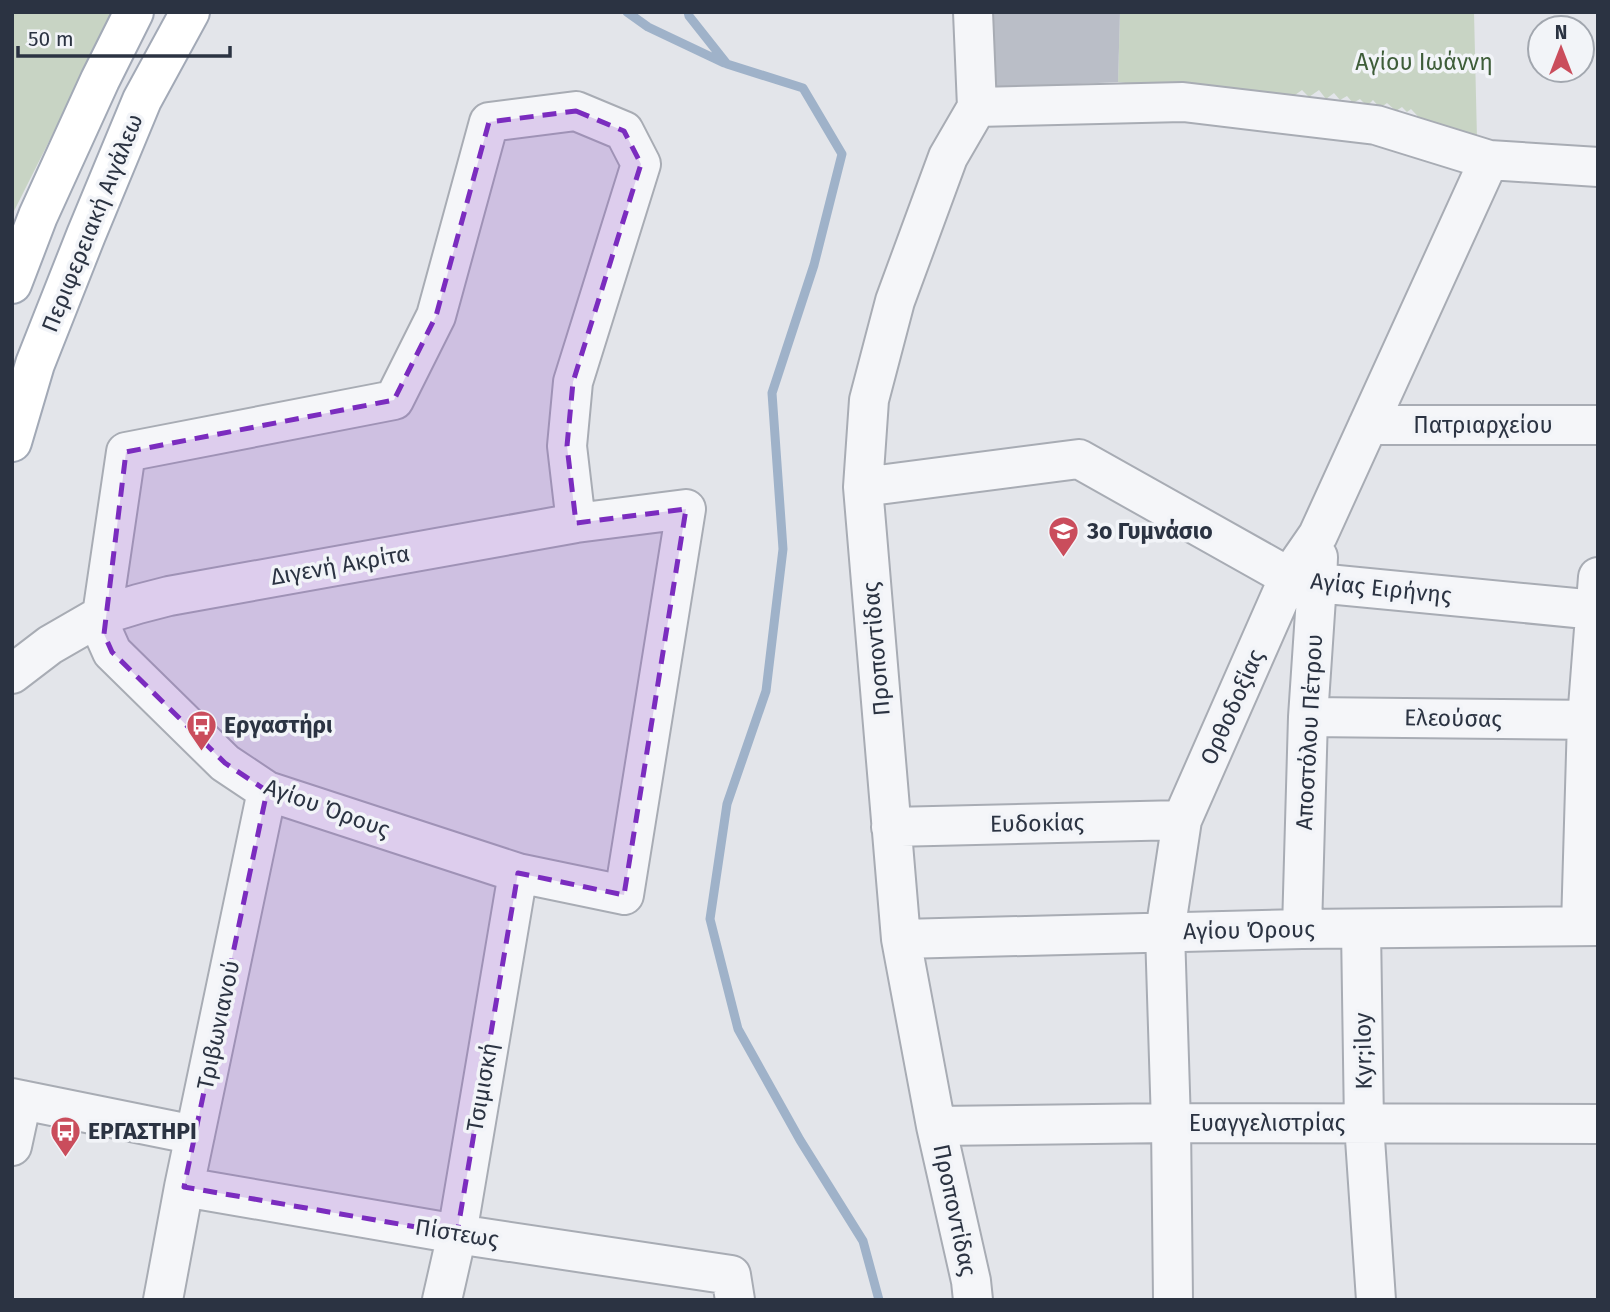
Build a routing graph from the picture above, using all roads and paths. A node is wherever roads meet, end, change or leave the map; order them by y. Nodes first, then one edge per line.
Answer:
1 (134, 12) edge
2 (190, 12) edge
3 (973, 12) edge
4 (977, 107) junction
5 (1489, 160) junction
6 (1598, 167) edge
7 (12, 284) edge
8 (1367, 425) junction
9 (1598, 425) edge
10 (12, 442) edge
11 (863, 487) junction
12 (576, 523) junction
13 (1303, 580) junction
14 (1597, 594) edge
15 (102, 615) junction
16 (12, 674) edge
17 (1308, 716) junction
18 (1592, 720) edge
19 (267, 791) junction
20 (1182, 820) junction
21 (891, 827) junction
22 (517, 873) junction
23 (624, 895) joint
24 (1589, 926) edge
25 (1302, 929) junction
26 (1361, 929) junction
27 (1164, 932) junction
28 (901, 939) junction
29 (17, 1099) edge
30 (1171, 1123) junction
31 (1364, 1124) junction
32 (1598, 1124) edge
33 (936, 1126) junction
34 (195, 1135) junction
35 (12, 1146) edge
36 (184, 1187) junction
37 (457, 1234) junction
38 (733, 1287) edge
39 (163, 1300) edge
40 (442, 1300) edge
41 (973, 1300) edge
42 (1172, 1300) edge
43 (1377, 1300) edge

1 - 7 main road, Περιφερειακή Αιγάλεω
2 - 10 main road, Περιφερειακή Αιγάλεω
3 - 4 street
4 - 5 street
4 - 11 street, Προποντίδας
5 - 6 street
5 - 8 street
8 - 9 street, Πατριαρχείου
8 - 13 street, Αποστόλου Πέτρου
11 - 13 street, Αγίας Ειρήνης
11 - 21 street, Προποντίδας
12 - 15 street, Διγενή Ακρίτα
12 - 15 street
12 - 23 street, Διγενή Ακρίτα
13 - 14 street, Αγίας Ειρήνης
13 - 17 street, Αποστόλου Πέτρου
13 - 20 street, Ορθοδοξίας
14 - 18 street
15 - 16 street, Διγενή Ακρίτα
15 - 19 street, Αγίου Όρους
17 - 18 street, Ελεούσας
17 - 25 street, Αποστόλου Πέτρου
18 - 24 street
19 - 22 street, Αγίου Όρους
19 - 34 street, Τριβωνιανού
20 - 21 street, Ευδοκίας
20 - 27 street, Ορθοδοξίας
21 - 28 street, Προποντίδας
22 - 23 street, Αγίου Όρους
22 - 37 street, Τσιμισκή
24 - 26 street, Αγίου Όρους
25 - 26 street, Αγίου Όρους
25 - 27 street, Αγίου Όρους
26 - 31 street, Kyr;iloy
27 - 28 street, Αγίου Όρους
27 - 30 street, Ορθοδοξίας
28 - 33 street, Προποντίδας
29 - 34 street
29 - 35 street
30 - 31 street, Ευαγγελιστρίας
30 - 33 street, Ευαγγελιστρίας
30 - 42 street, Ορθοδοξίας
31 - 32 street, Ευαγγελιστρίας
31 - 43 street, Kyr;iloy
33 - 41 street, Προποντίδας
34 - 36 street, Τριβωνιανού
36 - 37 street, Πίστεως
36 - 39 street, Τριβωνιανού
37 - 38 street, Πίστεως
37 - 40 street, Τσιμισκή

